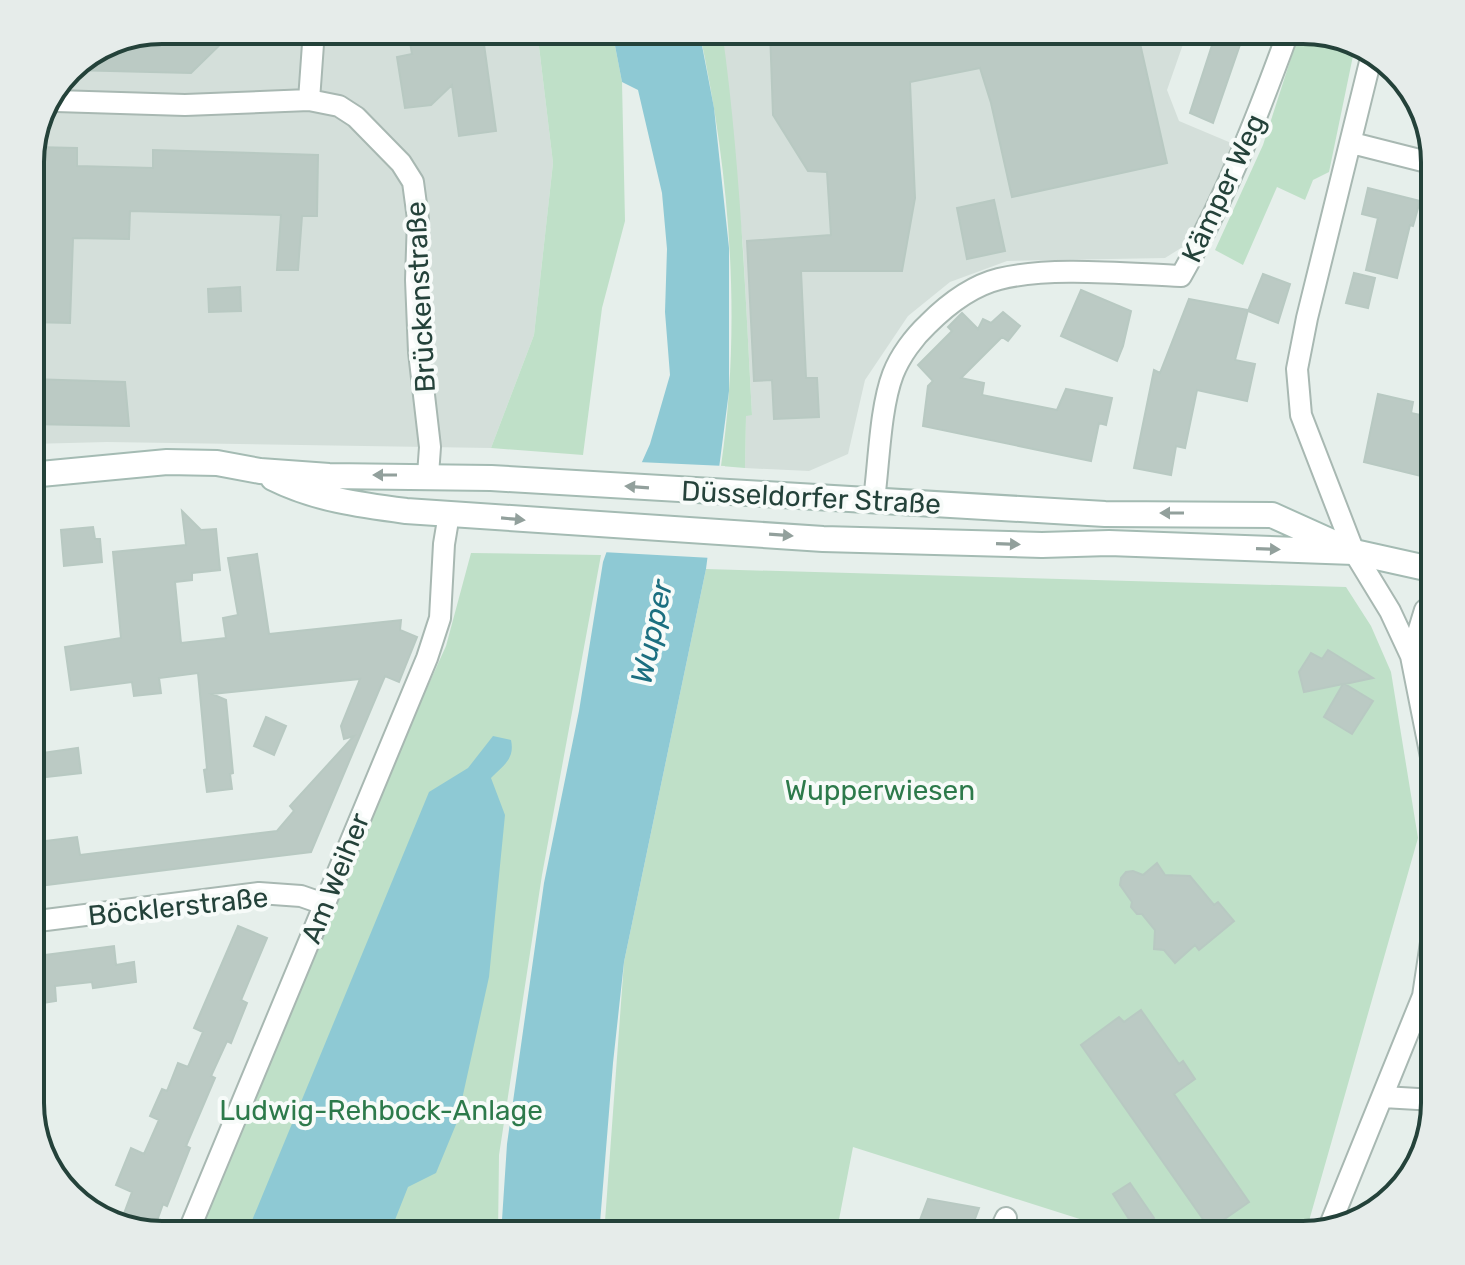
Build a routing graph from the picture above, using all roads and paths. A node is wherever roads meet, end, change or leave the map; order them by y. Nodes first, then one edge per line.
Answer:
1 (313, 44) edge
2 (1284, 44) edge
3 (1370, 64) edge
4 (309, 100) junction
5 (61, 101) edge
6 (1352, 143) junction
7 (1421, 160) edge
8 (260, 471) junction
9 (44, 474) edge
10 (428, 475) junction
11 (874, 500) junction
12 (449, 514) junction
13 (869, 540) junction
14 (1354, 552) junction
15 (1421, 567) edge
16 (1421, 623) edge
17 (1411, 656) junction
18 (1421, 706) edge
19 (324, 904) junction
20 (44, 920) edge
21 (1421, 1016) edge
22 (1383, 1097) junction
23 (1421, 1099) edge
24 (1334, 1217) edge
25 (193, 1221) edge

1 - 4 street
2 - 11 street, Kämper Weg
3 - 6 street
4 - 5 street, Brückenstraße
4 - 10 street, Brückenstraße
6 - 7 street
6 - 14 street
8 - 9 main road, Düsseldorfer Straße
10 -> 8 main road, Düsseldorfer Straße
8 - 12 main road, Düsseldorfer Straße
11 -> 10 main road, Düsseldorfer Straße
11 - 13 main road
14 -> 11 main road, Düsseldorfer Straße
12 -> 13 main road, Düsseldorfer Straße
12 - 19 street, Am Weiher
13 -> 14 main road, Düsseldorfer Straße
14 - 15 main road, Düsseldorfer Straße
14 - 17 street
16 - 17 street
17 - 18 street
19 - 20 street, Böcklerstraße
19 - 25 street, Am Weiher
21 - 22 street
22 - 23 street
22 - 24 street

